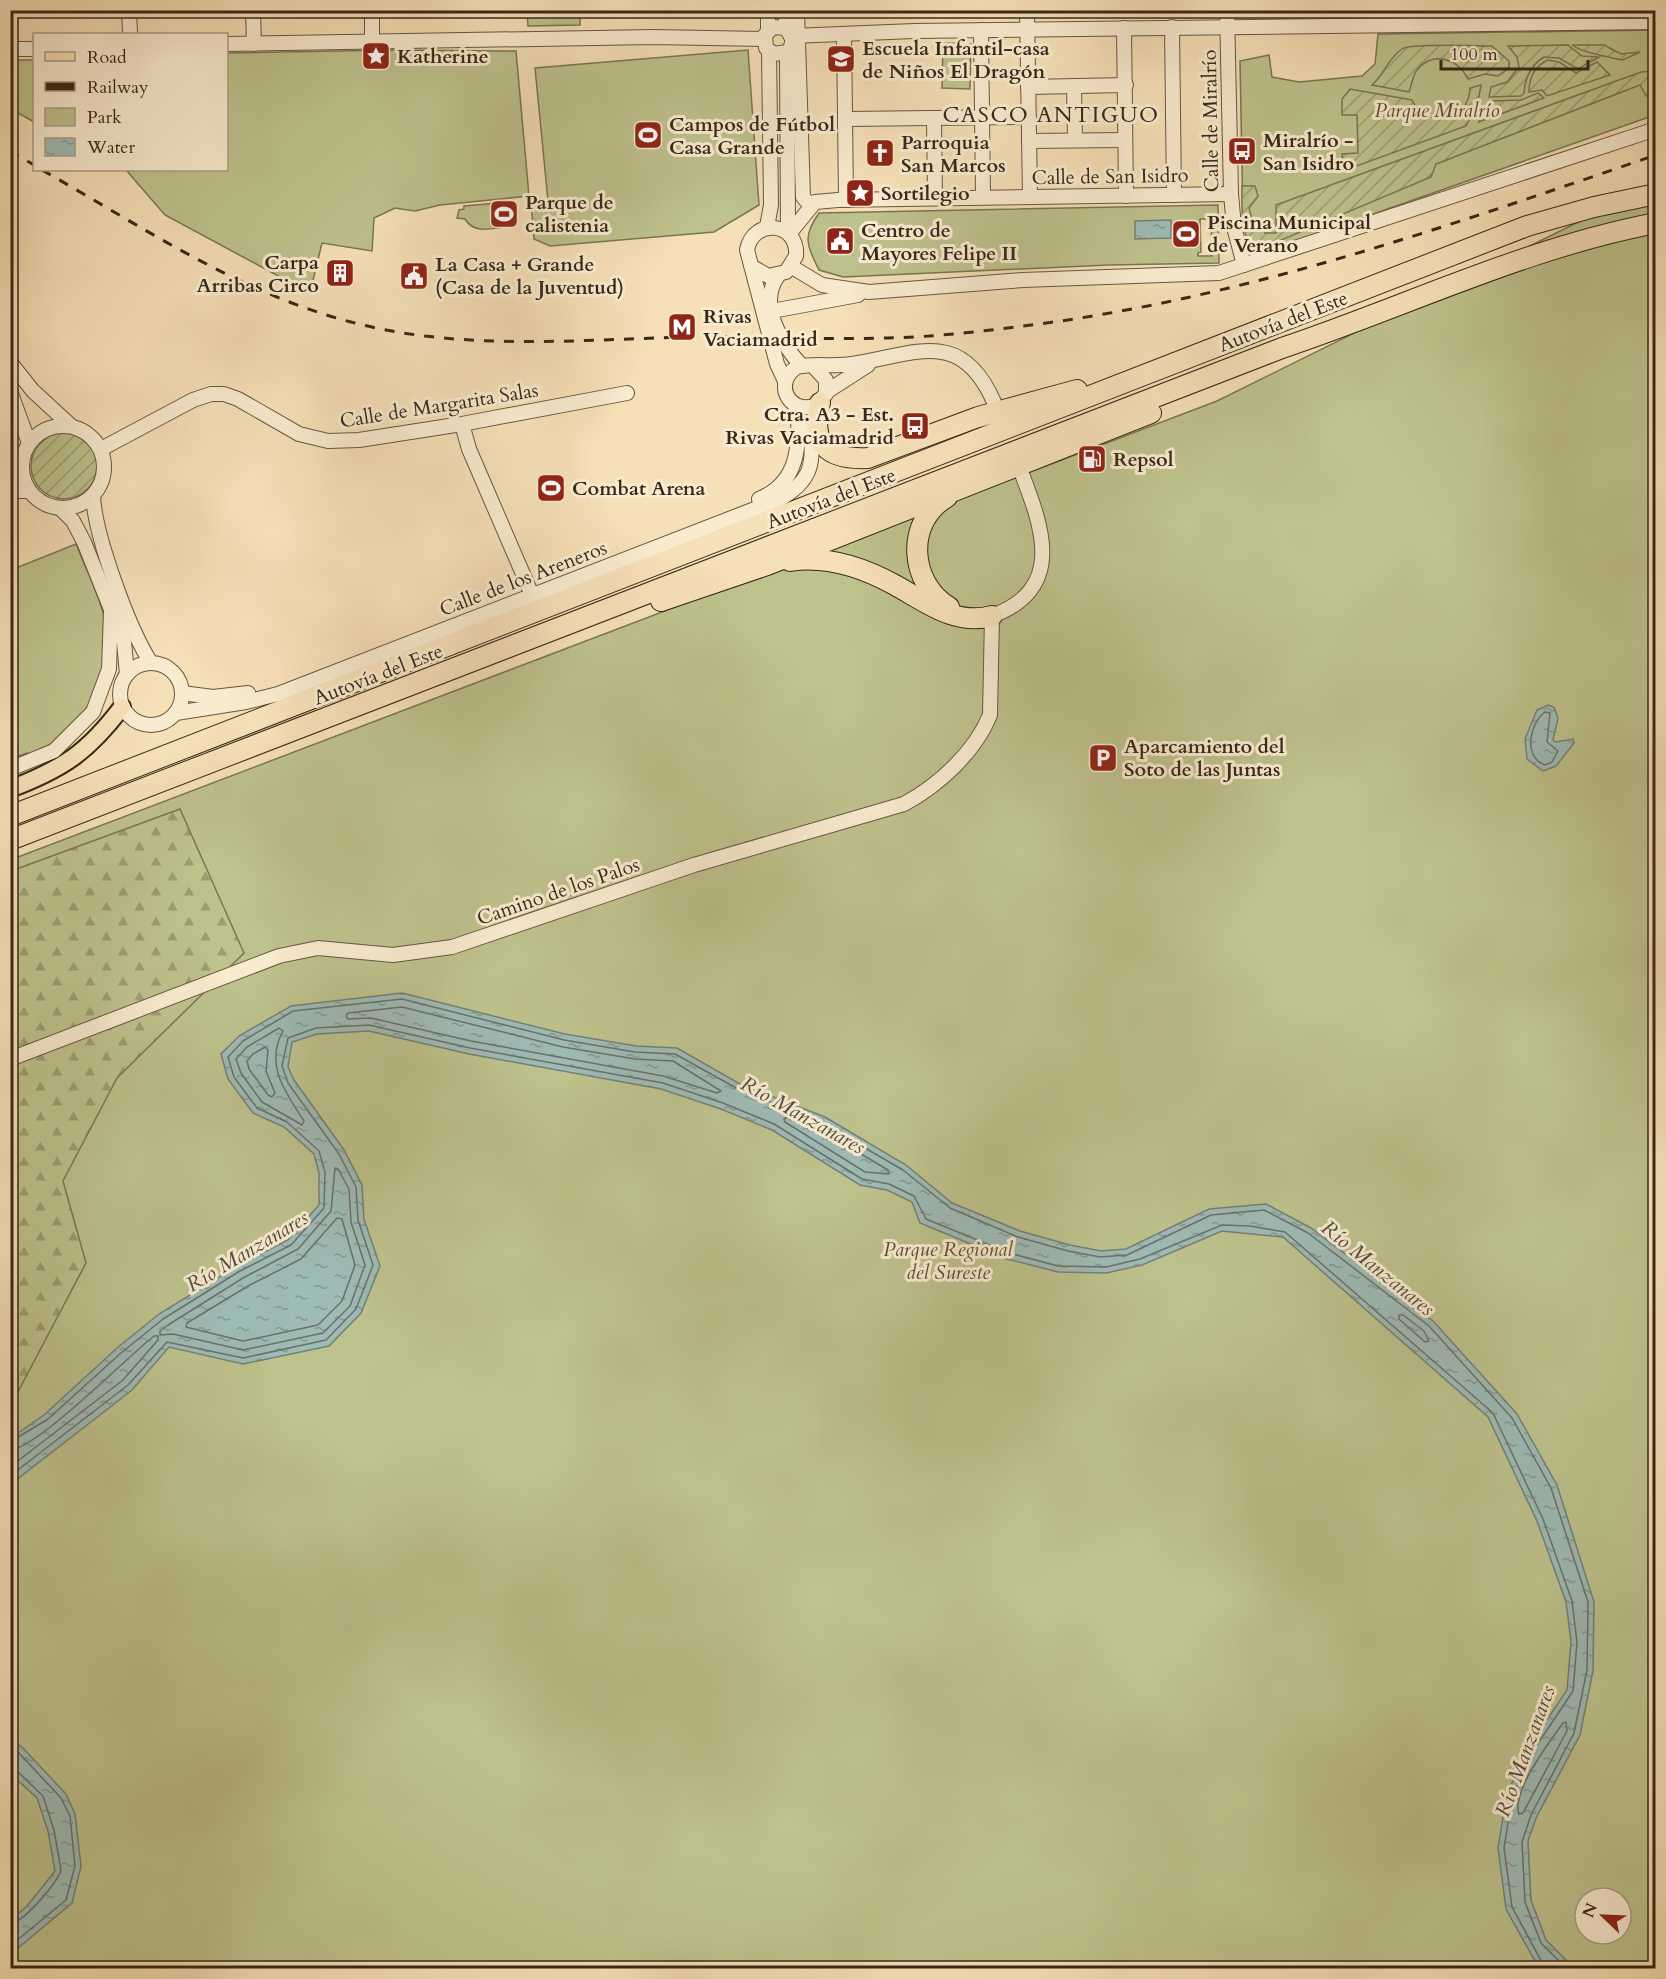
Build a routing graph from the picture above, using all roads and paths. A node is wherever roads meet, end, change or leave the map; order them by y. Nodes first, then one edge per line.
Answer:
1 (129, 10) edge
2 (253, 10) edge
3 (372, 10) edge
4 (768, 10) edge
5 (786, 10) edge
6 (797, 10) edge
7 (1027, 10) edge
8 (1227, 10) edge
9 (1624, 17) edge
10 (1656, 22) edge
11 (1124, 27) junction
12 (1172, 27) junction
13 (1227, 28) junction
14 (981, 30) junction
15 (1027, 30) junction
16 (130, 33) edge
17 (792, 33) junction
18 (844, 35) junction
19 (767, 41) junction
20 (372, 42) junction
21 (228, 44) edge
22 (254, 44) junction
23 (10, 49) edge
24 (33, 49) edge
25 (787, 52) junction
26 (1126, 85) junction
27 (1074, 86) junction
28 (1028, 87) junction
29 (1029, 117) junction
30 (982, 118) junction
31 (846, 119) junction
32 (934, 119) junction
33 (1656, 129) edge
34 (1125, 140) junction
35 (1029, 141) junction
36 (1075, 141) junction
37 (1230, 194) junction
38 (1656, 194) edge
39 (1174, 195) junction
40 (1126, 196) junction
41 (1030, 197) junction
42 (935, 198) junction
43 (983, 198) junction
44 (846, 200) junction
45 (811, 206) junction
46 (1656, 223) edge
47 (767, 227) junction
48 (789, 233) junction
49 (751, 266) junction
50 (1244, 266) junction
51 (792, 267) junction
52 (778, 276) junction
53 (869, 292) junction
54 (772, 311) junction
55 (1340, 328) junction
56 (878, 360) junction
57 (10, 362) edge
58 (808, 367) junction
59 (1143, 375) junction
60 (785, 381) junction
61 (10, 391) edge
62 (627, 393) dead end
63 (819, 401) junction
64 (994, 402) dead end
65 (798, 407) junction
66 (462, 424) junction
67 (70, 425) junction
68 (26, 449) junction
69 (101, 449) junction
70 (10, 465) edge
71 (1022, 474) dead end
72 (968, 485) junction
73 (29, 490) junction
74 (10, 491) edge
75 (93, 496) junction
76 (60, 508) junction
77 (767, 565) junction
78 (529, 588) junction
79 (111, 611) junction
80 (992, 616) junction
81 (558, 629) junction
82 (151, 663) junction
83 (127, 674) junction
84 (182, 693) junction
85 (123, 707) junction
86 (176, 713) junction
87 (10, 770) edge
88 (10, 789) edge
89 (10, 816) edge
90 (10, 840) edge
91 (10, 1059) edge

1 - 16 street
2 - 22 street
3 - 20 street
4 - 19 street
5 - 17 street
6 - 17 street
7 - 15 street
8 - 13 street, Calle de Miralrío
9 - 10 street
9 - 13 street
11 - 12 street
11 - 15 street
11 - 26 street
12 - 13 street
12 - 39 street
13 - 37 street, Calle de Miralrío
14 - 15 street
14 - 18 street
14 - 30 street
15 - 28 street
17 - 18 street
17 - 19 street
17 - 25 street
17 - 45 street
18 - 31 street
19 - 20 street
19 - 25 street
19 - 47 street
20 - 22 street
21 - 22 street
23 - 24 street
25 - 48 street
26 - 27 street
26 - 34 street
27 - 28 street
27 - 36 street
28 - 29 street
29 - 30 street
29 - 35 street
30 - 32 street
30 - 43 street
31 - 32 street
31 - 44 street
32 - 42 street
33 - 50 street
34 - 36 street
34 - 40 street
35 - 36 street
35 - 41 street
37 - 39 street, Calle de San Isidro
37 - 50 street, Calle de Miralrío
38 - 59 highway, Autovía del Este
39 - 40 street, Calle de San Isidro
40 - 41 street, Calle de San Isidro
41 - 43 street, Calle de San Isidro
42 - 43 street, Calle de San Isidro
42 - 44 street, Calle de San Isidro
44 - 45 street, Calle de San Isidro
45 - 48 street
46 - 55 highway, Autovía del Este
47 - 48 street
47 - 49 street
48 - 51 street
49 - 52 street
49 - 60 street
50 - 53 street
51 - 52 street
51 - 53 street
52 - 54 street
53 - 54 street
54 - 58 street
55 - 72 highway
55 - 81 highway, Autovía del Este
56 - 58 street
56 - 63 street
56 - 64 street
57 - 67 street
58 - 60 street
58 - 63 street
59 - 63 highway
59 - 89 highway, Autovía del Este
60 - 65 street
61 - 68 street
62 - 66 street, Calle de Margarita Salas
63 - 65 street
63 - 86 street, Calle de los Areneros
65 - 78 street, Calle de los Areneros
66 - 69 street, Calle de Margarita Salas
66 - 78 street
67 - 68 street
67 - 69 street
68 - 70 street
68 - 73 street
69 - 75 street
71 - 80 street
72 - 77 highway
72 - 80 highway
73 - 74 street
73 - 76 street
75 - 76 street
75 - 82 street
76 - 79 street
77 - 80 highway
77 - 81 highway
78 - 84 street, Calle de los Areneros
79 - 83 street
79 - 87 street
80 - 91 street, Camino de los Palos
81 - 90 highway, Autovía del Este
82 - 83 street
82 - 84 street
83 - 85 street
84 - 86 street
85 - 86 street
85 - 88 main road

